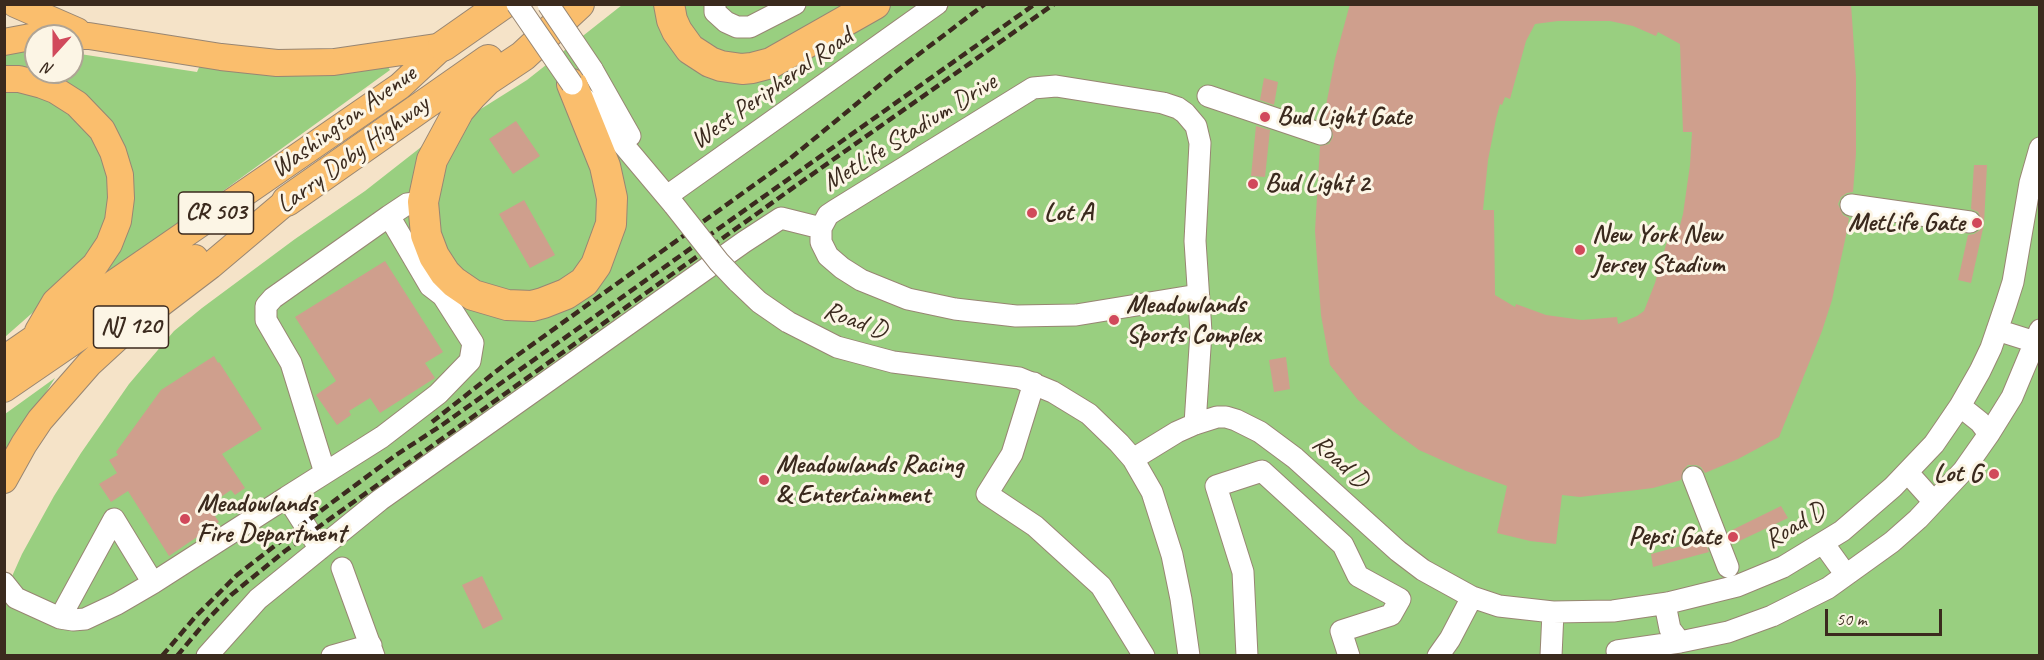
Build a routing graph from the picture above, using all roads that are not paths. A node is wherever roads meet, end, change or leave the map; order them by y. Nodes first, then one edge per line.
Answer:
1 (15, 4) edge
2 (503, 4) edge
3 (517, 4) edge
4 (548, 4) edge
5 (573, 4) edge
6 (579, 4) edge
7 (669, 4) edge
8 (715, 4) edge
9 (795, 4) edge
10 (875, 4) edge
11 (937, 4) edge
12 (84, 36) edge
13 (89, 36) junction
14 (24, 38) edge
15 (4, 42) edge
16 (443, 46) junction
17 (582, 77) junction
18 (4, 79) edge
19 (1208, 96) dead end
20 (1321, 134) dead end
21 (2039, 149) edge
22 (671, 200) junction
23 (287, 201) junction
24 (423, 202) junction
25 (1851, 205) dead end
26 (388, 216) junction
27 (1981, 224) dead end
28 (821, 228) junction
29 (1198, 295) junction
30 (1997, 330) junction
31 (2037, 336) edge
32 (32, 340) junction
33 (4, 359) edge
34 (1034, 383) junction
35 (4, 389) edge
36 (1960, 406) junction
37 (1195, 424) junction
38 (1989, 434) junction
39 (1132, 459) junction
40 (325, 473) junction
41 (1908, 473) junction
42 (1693, 477) dead end
43 (4, 480) edge
44 (287, 497) junction
45 (1934, 502) junction
46 (1823, 543) junction
47 (320, 549) junction
48 (1728, 567) dead end
49 (342, 568) dead end
50 (1846, 575) junction
51 (153, 583) junction
52 (8, 594) edge
53 (1472, 597) junction
54 (1665, 604) junction
55 (1554, 612) junction
56 (60, 618) junction
57 (1680, 642) junction
58 (373, 650) edge
59 (207, 656) edge
60 (332, 656) edge
61 (1144, 656) edge
62 (1189, 656) edge
63 (1247, 656) edge
64 (1349, 656) edge
65 (1438, 656) edge
66 (1551, 656) edge
67 (1618, 656) edge

1 - 13 main road
2 - 16 highway
3 - 17 street, Road D, bridge
4 - 17 street, bridge
5 - 23 highway, Larry Doby Highway / NJ 120
6 - 24 highway
7 - 10 highway
8 - 9 street
11 - 22 street, West Peripheral Road
12 - 13 main road
13 - 16 main road
14 - 15 main road
16 - 32 main road, Washington Avenue / CR 503
17 - 22 street, Road D
17 - 24 highway
18 - 32 main road
19 - 20 street
21 - 30 street, Road D
22 - 34 street, Road D, bridge
23 - 35 main road, Washington Avenue / CR 503
23 - 43 main road, Larry Doby Highway / NJ 120
24 - 26 street
25 - 27 street
26 - 40 street
26 - 40 street
28 - 29 street, MetLife Stadium Drive
28 - 29 street, MetLife Stadium Drive
28 - 47 street
29 - 37 street, MetLife Stadium Drive
30 - 31 street
30 - 36 street, Road D
31 - 38 street
32 - 33 main road, Washington Avenue / CR 503
34 - 39 street, Road D
34 - 61 street
36 - 38 street
36 - 41 street, Road D
37 - 39 street, Road D
37 - 53 street, Road D
38 - 45 street
39 - 62 street
40 - 44 street
41 - 45 street
41 - 46 street, Road D
42 - 48 street
44 - 47 street
44 - 51 street
45 - 50 street
46 - 50 street
46 - 54 street, Road D
47 - 59 street
49 - 58 street
50 - 57 street
51 - 56 street
51 - 56 street
52 - 56 street
53 - 55 street, Road D
53 - 65 street
54 - 55 street, Road D
54 - 57 street
55 - 66 street
57 - 67 street
58 - 60 street
63 - 64 street

